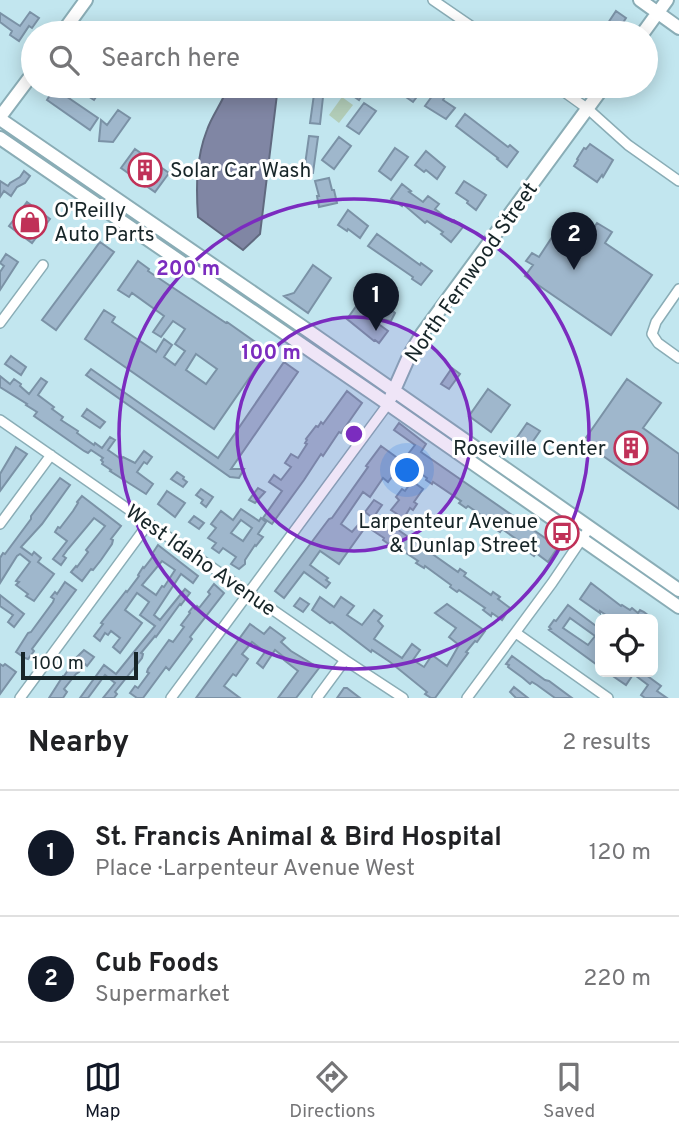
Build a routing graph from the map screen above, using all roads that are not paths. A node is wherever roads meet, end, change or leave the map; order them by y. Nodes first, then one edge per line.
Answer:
1 (86, 0) edge
2 (433, 0) edge
3 (640, 0) edge
4 (667, 0) edge
5 (658, 13) junction
6 (71, 21) edge
7 (464, 21) edge
8 (652, 21) edge
9 (679, 28) edge
10 (21, 89) edge
11 (573, 98) edge
12 (595, 98) edge
13 (588, 108) junction
14 (0, 118) edge
15 (0, 138) edge
16 (679, 181) edge
17 (43, 265) dead end
18 (679, 289) edge
19 (0, 323) edge
20 (679, 358) edge
21 (394, 391) junction
22 (388, 404) junction
23 (0, 420) edge
24 (51, 456) junction
25 (0, 524) edge
26 (148, 524) junction
27 (590, 527) junction
28 (582, 540) junction
29 (679, 590) edge
30 (249, 593) junction
31 (679, 607) edge
32 (516, 633) junction
33 (345, 660) junction
34 (20, 698) edge
35 (171, 698) edge
36 (317, 698) edge
37 (402, 698) edge
38 (467, 698) edge
39 (608, 698) edge

1 - 6 main road
2 - 7 street
3 - 5 main road
4 - 5 main road
5 - 8 main road
5 - 9 main road
10 - 14 main road
11 - 13 street
12 - 13 main road, North Fernwood Street
13 - 16 street
13 - 21 main road, North Fernwood Street
14 - 21 main road
15 - 22 main road
17 - 19 street
18 - 20 street
21 - 22 main road, North Fernwood Street
21 - 27 main road
22 - 28 main road
22 - 30 street, North Fernwood Street
23 - 24 street, West Idaho Avenue
24 - 25 street
24 - 26 street, West Idaho Avenue
26 - 30 street, West Idaho Avenue
26 - 34 street
27 - 28 street
27 - 29 main road
28 - 31 main road
28 - 32 street
30 - 33 street, West Idaho Avenue
30 - 35 street, North Fernwood Street
32 - 38 street
32 - 39 street
33 - 36 street
33 - 37 street, West Idaho Avenue

